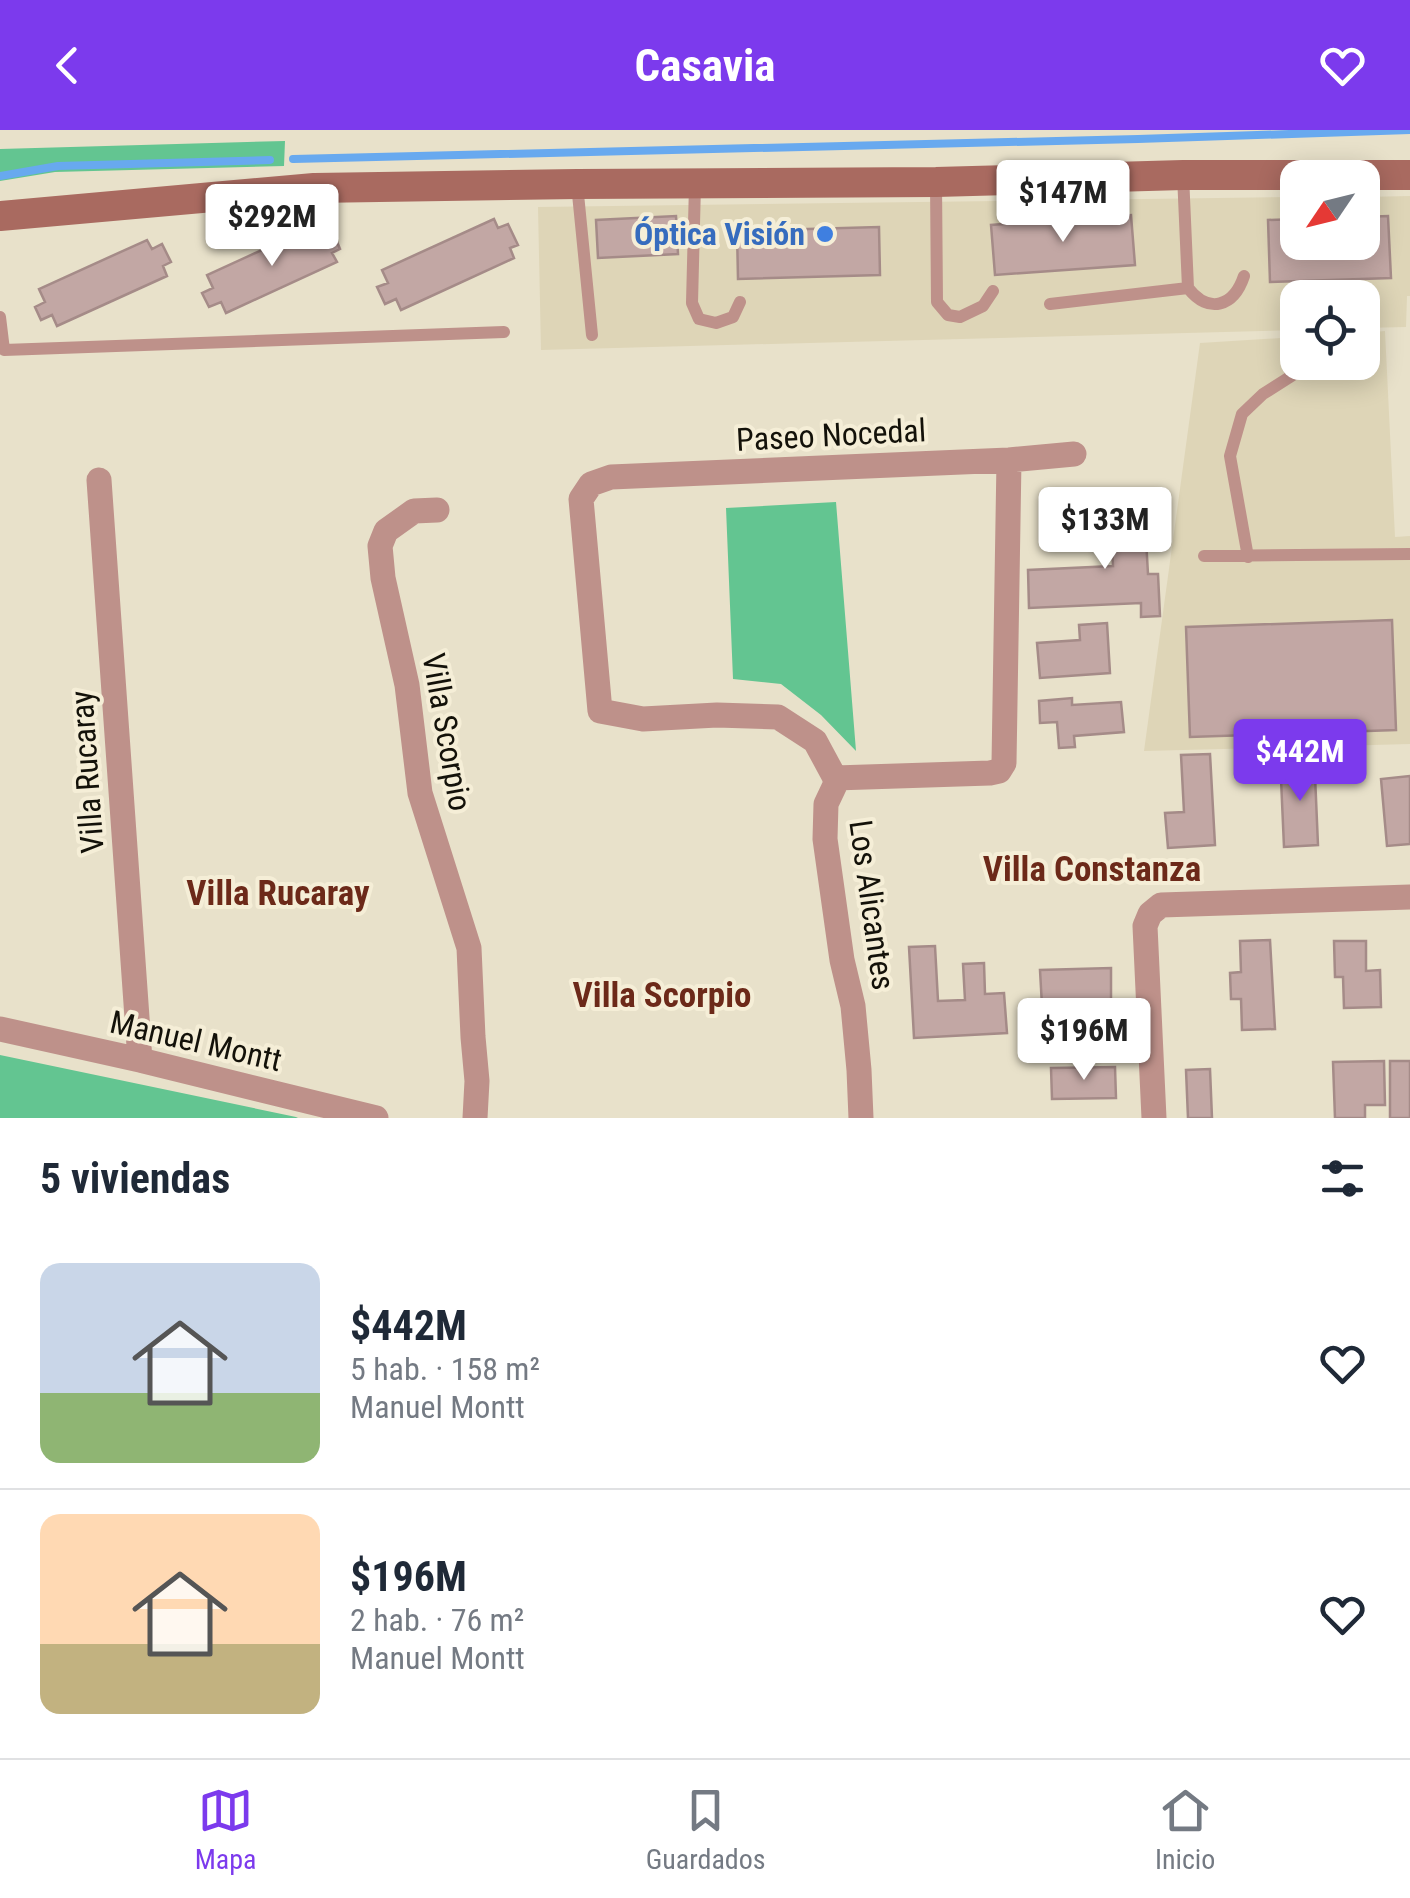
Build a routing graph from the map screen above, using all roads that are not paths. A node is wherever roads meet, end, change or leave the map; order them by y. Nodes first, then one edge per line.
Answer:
1 (1410, 175) edge
2 (1183, 176) junction
3 (936, 182) junction
4 (578, 184) junction
5 (696, 184) junction
6 (0, 216) edge
7 (1244, 276) dead end
8 (1188, 288) junction
9 (993, 291) dead end
10 (740, 302) dead end
11 (1050, 304) dead end
12 (0, 316) edge
13 (504, 332) dead end
14 (592, 334) dead end
15 (1285, 380) edge
16 (1074, 454) dead end
17 (1009, 460) junction
18 (99, 480) dead end
19 (591, 484) joint
20 (437, 510) dead end
21 (1410, 554) edge
22 (1204, 556) dead end
23 (1248, 557) junction
24 (835, 778) junction
25 (1410, 897) edge
26 (0, 1029) edge
27 (140, 1060) junction
28 (376, 1118) edge
29 (475, 1118) edge
30 (861, 1118) edge
31 (1154, 1118) edge

1 - 2 street
2 - 3 street
2 - 8 lane
3 - 5 street
3 - 9 lane
4 - 5 street
4 - 6 street
4 - 14 lane
5 - 10 lane
7 - 8 lane
8 - 11 lane
12 - 13 lane
15 - 23 lane
16 - 17 street, Paseo Nocedal
17 - 19 street, Paseo Nocedal
17 - 24 street
18 - 27 street, Villa Rucaray
19 - 24 street, Los Alicantes
20 - 29 street, Villa Scorpio
21 - 23 lane
22 - 23 lane
24 - 30 street, Los Alicantes
25 - 31 street
26 - 27 street, Manuel Montt
27 - 28 street, Manuel Montt

